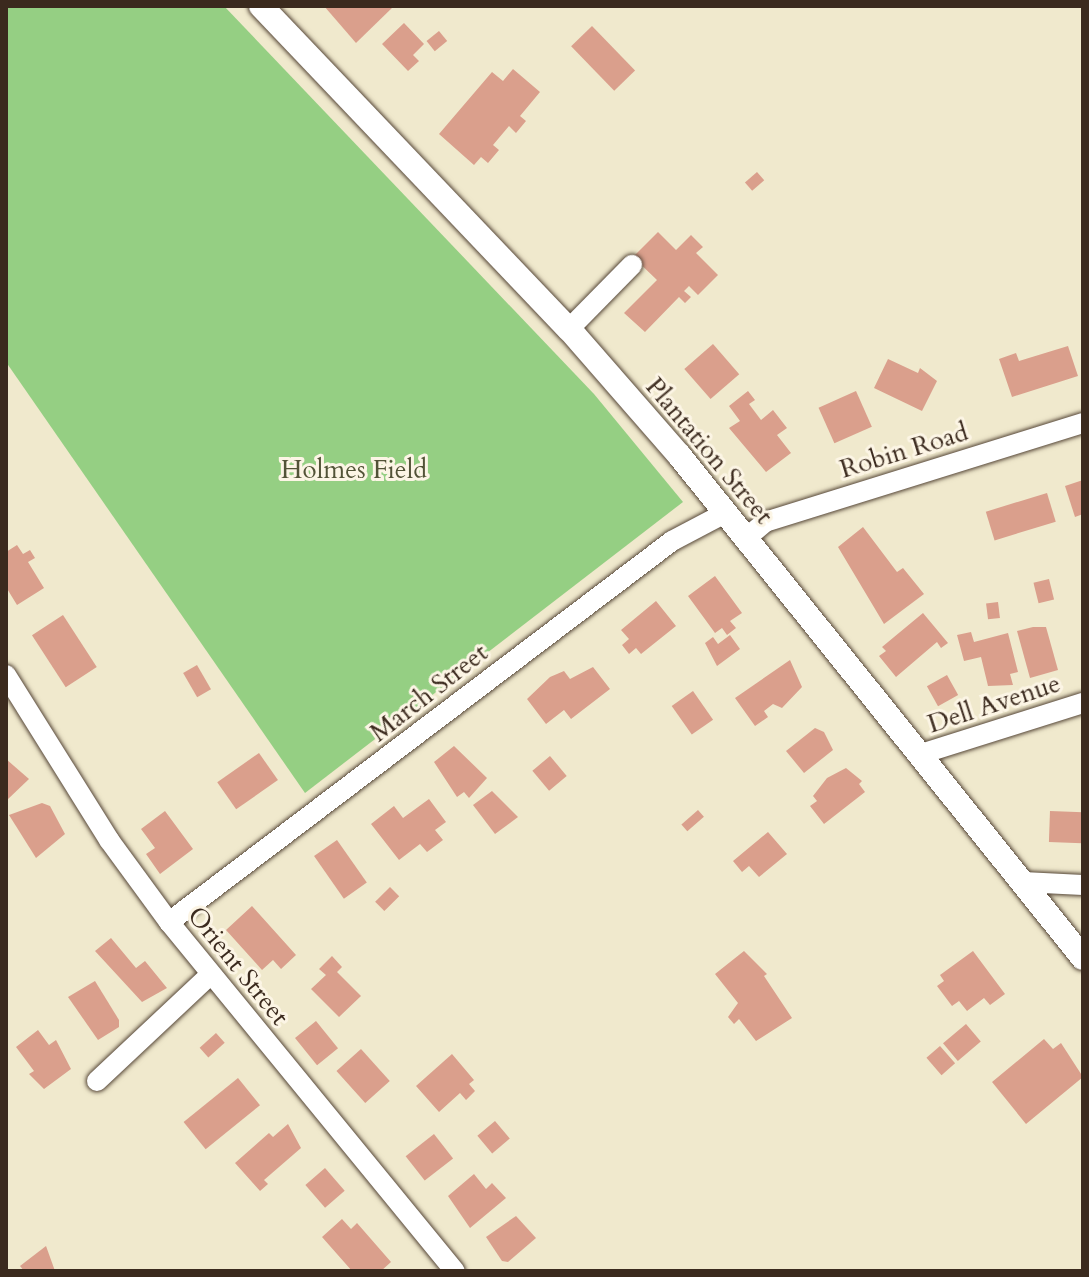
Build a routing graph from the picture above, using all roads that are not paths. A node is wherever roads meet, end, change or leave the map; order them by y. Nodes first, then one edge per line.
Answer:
1 (269, 8) edge
2 (632, 265) dead end
3 (569, 329) junction
4 (1083, 423) edge
5 (725, 513) junction
6 (745, 539) junction
7 (6, 675) edge
8 (1083, 703) edge
9 (921, 754) junction
10 (1023, 882) junction
11 (1083, 885) edge
12 (169, 922) junction
13 (1083, 958) edge
14 (211, 974) junction
15 (97, 1081) dead end
16 (455, 1271) edge

1 - 3 street, Plantation Street
2 - 3 street
3 - 5 street, Plantation Street
4 - 6 street, Robin Road
5 - 6 street, Plantation Street
5 - 12 street, March Street
6 - 9 street, Plantation Street
7 - 12 street, Orient Street
8 - 9 street, Dell Avenue
9 - 10 street, Plantation Street
10 - 11 street
10 - 13 street, Plantation Street
12 - 14 street, Orient Street
14 - 15 street
14 - 16 street, Orient Street

